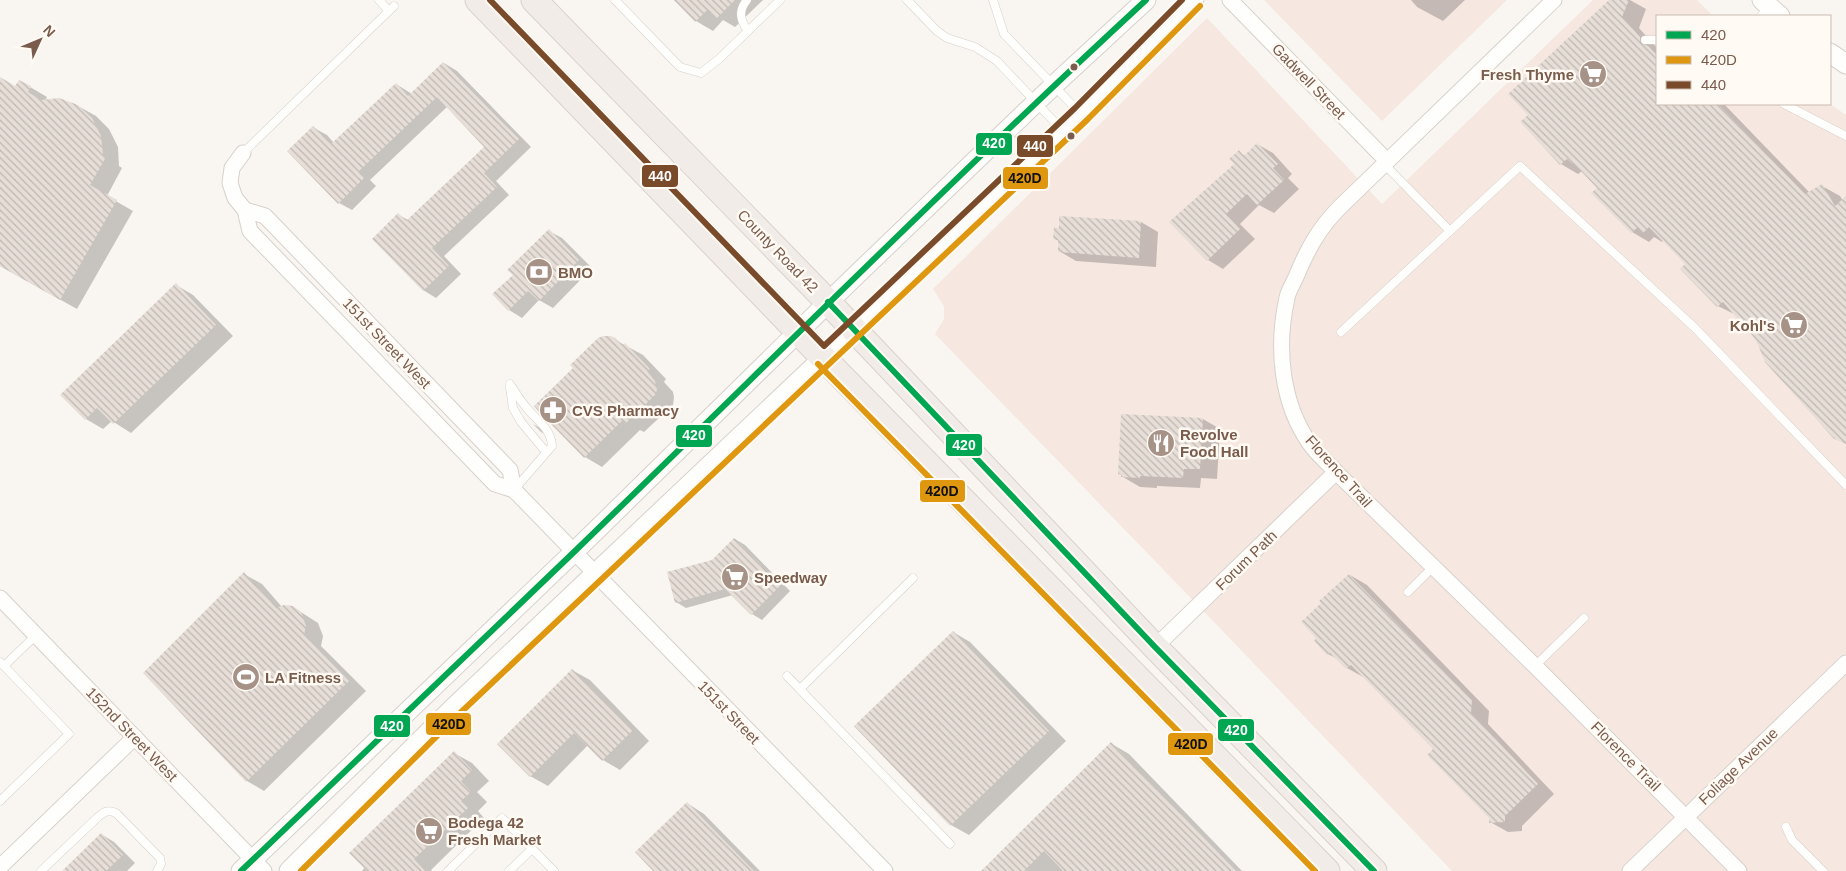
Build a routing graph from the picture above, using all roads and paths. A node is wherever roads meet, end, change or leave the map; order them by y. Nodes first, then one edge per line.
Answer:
1 (379, 0) edge
2 (478, 0) edge
3 (534, 0) edge
4 (616, 0) edge
5 (747, 0) edge
6 (780, 0) edge
7 (907, 0) edge
8 (993, 0) edge
9 (1146, 0) edge
10 (1194, 0) edge
11 (1230, 0) edge
12 (1554, 0) edge
13 (748, 30) junction
14 (1645, 40) dead end
15 (1656, 40) edge
16 (1831, 54) edge
17 (1846, 64) edge
18 (1053, 86) junction
19 (1036, 102) junction
20 (1786, 105) edge
21 (1081, 114) junction
22 (1062, 130) junction
23 (1846, 136) edge
24 (243, 153) joint
25 (1386, 162) junction
26 (245, 210) junction
27 (1450, 231) junction
28 (828, 302) junction
29 (854, 330) junction
30 (799, 332) junction
31 (1340, 332) dead end
32 (824, 358) junction
33 (546, 452) junction
34 (1336, 472) junction
35 (1846, 485) edge
36 (514, 490) junction
37 (574, 552) junction
38 (1433, 567) junction
39 (595, 573) junction
40 (913, 578) dead end
41 (1408, 592) dead end
42 (0, 598) edge
43 (1584, 618) dead end
44 (36, 635) junction
45 (1156, 647) junction
46 (1846, 663) edge
47 (2, 664) edge
48 (1535, 666) junction
49 (787, 676) dead end
50 (800, 689) junction
51 (134, 737) junction
52 (0, 801) edge
53 (1686, 816) junction
54 (1786, 827) dead end
55 (950, 844) dead end
56 (532, 849) junction
57 (0, 867) edge
58 (253, 867) edge
59 (41, 871) edge
60 (157, 871) edge
61 (289, 871) edge
62 (448, 871) edge
63 (509, 871) edge
64 (554, 871) edge
65 (885, 871) edge
66 (1327, 871) edge
67 (1374, 871) edge
68 (1630, 871) edge
69 (1739, 871) edge
70 (1822, 871) edge

1 - 24 lane
2 - 30 highway
3 - 28 highway, County Road 42
4 - 13 lane
5 - 13 lane
6 - 13 lane
7 - 19 lane
8 - 18 lane
9 - 18 street
10 - 21 street
11 - 25 street, Gadwell Street
12 - 25 street, Florence Trail
14 - 15 lane
16 - 17 street
18 - 19 street
18 - 21 lane
19 - 22 lane
19 - 28 street
20 - 23 lane
21 - 22 street
22 - 29 street
24 - 26 street, 151st Street West
25 - 27 lane
25 - 34 street, Florence Trail
26 - 36 street, 151st Street West
26 - 36 street, 151st Street West
27 - 31 lane
27 - 35 lane
28 - 29 highway, County Road 42
28 - 30 street
29 - 32 street
29 - 45 highway, County Road 42
30 - 32 highway
30 - 37 street
32 - 39 street
32 - 66 highway
33 - 33 lane
33 - 36 lane
34 - 38 street, Florence Trail
34 - 45 street, Forum Path
36 - 37 street, 151st Street West
37 - 39 street, 151st Street
37 - 58 street
38 - 41 lane
38 - 48 street, Florence Trail
39 - 61 street
39 - 65 street, 151st Street
40 - 50 lane
42 - 44 street, 152nd Street West
43 - 48 lane
44 - 47 lane
44 - 51 street, 152nd Street West
45 - 67 highway, County Road 42
46 - 53 street, Foliage Avenue
47 - 52 lane
48 - 53 street, Florence Trail
49 - 50 lane
50 - 55 lane
51 - 57 street
51 - 58 street, 152nd Street West
53 - 68 street, Foliage Avenue
53 - 69 street, Florence Trail
54 - 70 lane
56 - 62 lane
56 - 63 lane
56 - 64 lane
59 - 60 lane

